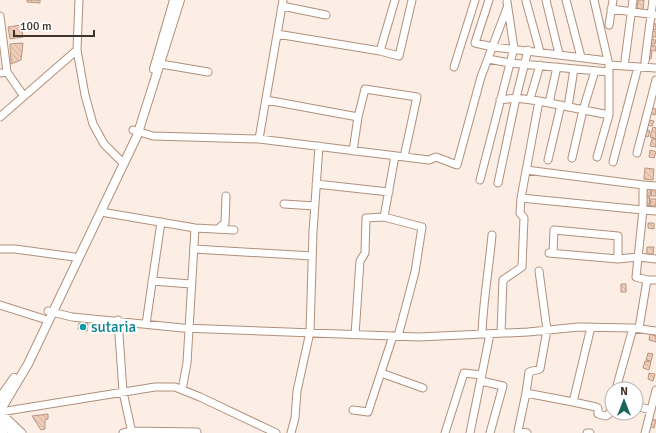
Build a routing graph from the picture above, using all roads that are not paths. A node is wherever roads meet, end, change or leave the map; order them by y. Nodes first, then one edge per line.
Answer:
1 (79, 0) edge
2 (174, 0) edge
3 (180, 0) edge
4 (395, 0) edge
5 (412, 0) edge
6 (475, 0) edge
7 (488, 0) edge
8 (526, 0) edge
9 (546, 0) edge
10 (566, 0) edge
11 (594, 0) edge
12 (613, 0) edge
13 (633, 0) edge
14 (653, 0) edge
15 (283, 3) edge
16 (611, 8) junction
17 (632, 11) junction
18 (654, 14) edge
19 (326, 15) dead end
20 (0, 16) edge
21 (609, 25) dead end
22 (278, 34) junction
23 (493, 47) junction
24 (514, 48) junction
25 (78, 50) junction
26 (528, 50) junction
27 (380, 51) junction
28 (540, 52) junction
29 (559, 54) junction
30 (581, 57) junction
31 (488, 59) junction
32 (625, 60) dead end
33 (645, 61) dead end
34 (510, 63) junction
35 (525, 63) junction
36 (161, 64) junction
37 (540, 65) junction
38 (609, 66) junction
39 (454, 67) dead end
40 (557, 67) junction
41 (638, 67) junction
42 (574, 68) junction
43 (656, 68) edge
44 (595, 71) junction
45 (208, 72) dead end
46 (3, 73) edge
47 (656, 80) edge
48 (24, 95) junction
49 (516, 98) junction
50 (530, 99) junction
51 (266, 100) junction
52 (500, 100) junction
53 (539, 101) junction
54 (549, 103) junction
55 (561, 105) junction
56 (568, 107) junction
57 (583, 110) junction
58 (609, 115) junction
59 (0, 117) edge
60 (358, 117) junction
61 (136, 131) junction
62 (259, 139) junction
63 (319, 146) junction
64 (353, 151) junction
65 (637, 152) dead end
66 (395, 156) junction
67 (404, 157) junction
68 (597, 157) dead end
69 (572, 158) dead end
70 (548, 160) dead end
71 (122, 162) junction
72 (612, 162) dead end
73 (526, 170) junction
74 (480, 180) dead end
75 (498, 183) dead end
76 (316, 184) junction
77 (643, 185) junction
78 (656, 186) edge
79 (389, 192) junction
80 (226, 196) dead end
81 (521, 198) junction
82 (284, 204) dead end
83 (315, 206) junction
84 (643, 210) junction
85 (656, 211) edge
86 (101, 212) junction
87 (384, 217) junction
88 (161, 222) junction
89 (195, 228) junction
90 (218, 229) junction
91 (234, 230) dead end
92 (492, 235) dead end
93 (0, 249) edge
94 (194, 249) junction
95 (312, 256) junction
96 (74, 257) junction
97 (638, 257) junction
98 (618, 259) junction
99 (656, 259) edge
100 (539, 271) dead end
101 (647, 280) junction
102 (656, 280) edge
103 (152, 281) junction
104 (192, 284) junction
105 (0, 305) edge
106 (50, 312) junction
107 (44, 319) junction
108 (118, 320) junction
109 (146, 324) junction
110 (591, 327) junction
111 (188, 328) junction
112 (636, 328) junction
113 (547, 330) junction
114 (656, 331) edge
115 (310, 332) junction
116 (501, 333) junction
117 (355, 334) junction
118 (482, 334) junction
119 (490, 334) junction
120 (396, 336) junction
121 (381, 373) junction
122 (481, 378) junction
123 (619, 381) edge
124 (423, 388) dead end
125 (182, 390) junction
126 (656, 390) edge
127 (123, 392) junction
128 (526, 393) junction
129 (0, 398) edge
130 (573, 402) junction
131 (353, 410) dead end
132 (653, 410) edge
133 (0, 412) edge
134 (604, 416) edge
135 (0, 421) edge
136 (0, 431) edge
137 (132, 432) edge
138 (197, 432) dead end
139 (518, 432) edge
140 (3, 433) edge
141 (14, 433) edge
142 (22, 433) edge
143 (123, 433) edge
144 (276, 433) edge
145 (291, 433) edge
146 (445, 433) edge
147 (470, 433) edge
148 (490, 433) edge
149 (527, 433) edge
150 (645, 433) edge

1 - 25 street
2 - 61 main road
3 - 36 main road
4 - 27 street
5 - 27 street
6 - 39 street
7 - 23 street
8 - 28 street
9 - 29 street
10 - 30 street
11 - 38 street
12 - 16 street
13 - 17 street
14 - 18 street
15 - 19 street
15 - 22 street
16 - 17 street
16 - 21 street
17 - 18 street
17 - 32 street
18 - 33 street
20 - 46 street
22 - 27 street
22 - 51 street
23 - 24 street
23 - 24 street
23 - 31 street
24 - 26 street
24 - 34 street
25 - 48 street
25 - 71 street
26 - 28 street
26 - 35 street
28 - 29 street
29 - 30 street
30 - 38 street
31 - 34 street
31 - 67 street
34 - 35 street
34 - 52 street
35 - 37 street
35 - 49 street
36 - 45 street
36 - 61 main road
37 - 40 street
37 - 50 street
38 - 41 street
38 - 44 street
38 - 58 street
40 - 42 street
40 - 54 street
41 - 43 street
41 - 72 street
42 - 44 street
42 - 56 street
44 - 57 street
46 - 48 street
47 - 65 street
48 - 59 street
49 - 50 street
49 - 52 street
49 - 75 street
50 - 53 street
51 - 60 street
51 - 62 street
52 - 74 street
53 - 54 street
53 - 73 street
54 - 55 street
55 - 56 street
55 - 70 street
56 - 57 street
57 - 58 street
57 - 69 street
58 - 68 street
60 - 64 street
60 - 67 street
61 - 62 street
61 - 71 main road
62 - 63 street
63 - 64 street
63 - 76 street
64 - 66 street
66 - 67 street
66 - 79 street
71 - 86 main road
71 - 96 main road
73 - 77 street
73 - 81 street
76 - 79 street
76 - 83 street
77 - 78 street
77 - 84 street
79 - 87 street
80 - 90 street
81 - 84 street
81 - 116 street
82 - 83 street
83 - 95 street
84 - 85 street
84 - 97 street
86 - 88 street
86 - 106 main road
87 - 117 street
87 - 120 street
88 - 89 street
88 - 103 street
89 - 90 street
89 - 94 street
90 - 91 street
92 - 118 street
93 - 96 street
94 - 95 street
94 - 104 street
95 - 115 street
96 - 106 main road
97 - 98 street
97 - 99 street
97 - 101 street
98 - 98 street
100 - 113 street
101 - 102 street
101 - 112 street
103 - 104 street
103 - 109 street
104 - 111 street
105 - 107 street
106 - 107 main road
106 - 108 street
106 - 133 main road
107 - 129 main road
108 - 109 street
108 - 127 street
109 - 111 street
110 - 112 street
110 - 113 street
110 - 130 street
111 - 115 street
111 - 125 street
112 - 114 street
112 - 123 street
113 - 116 street
113 - 128 street
115 - 117 street
115 - 145 street
116 - 119 street
117 - 120 street
118 - 119 street
118 - 120 street
119 - 122 street
120 - 121 street
121 - 124 street
121 - 131 street
122 - 146 street
122 - 147 street
122 - 148 street
125 - 127 street
125 - 144 street
126 - 132 street
127 - 133 street
127 - 137 street
128 - 130 street
128 - 139 street
130 - 134 street
132 - 150 street
133 - 142 street
135 - 141 main road
136 - 140 main road
137 - 138 street
137 - 143 street
139 - 149 street

